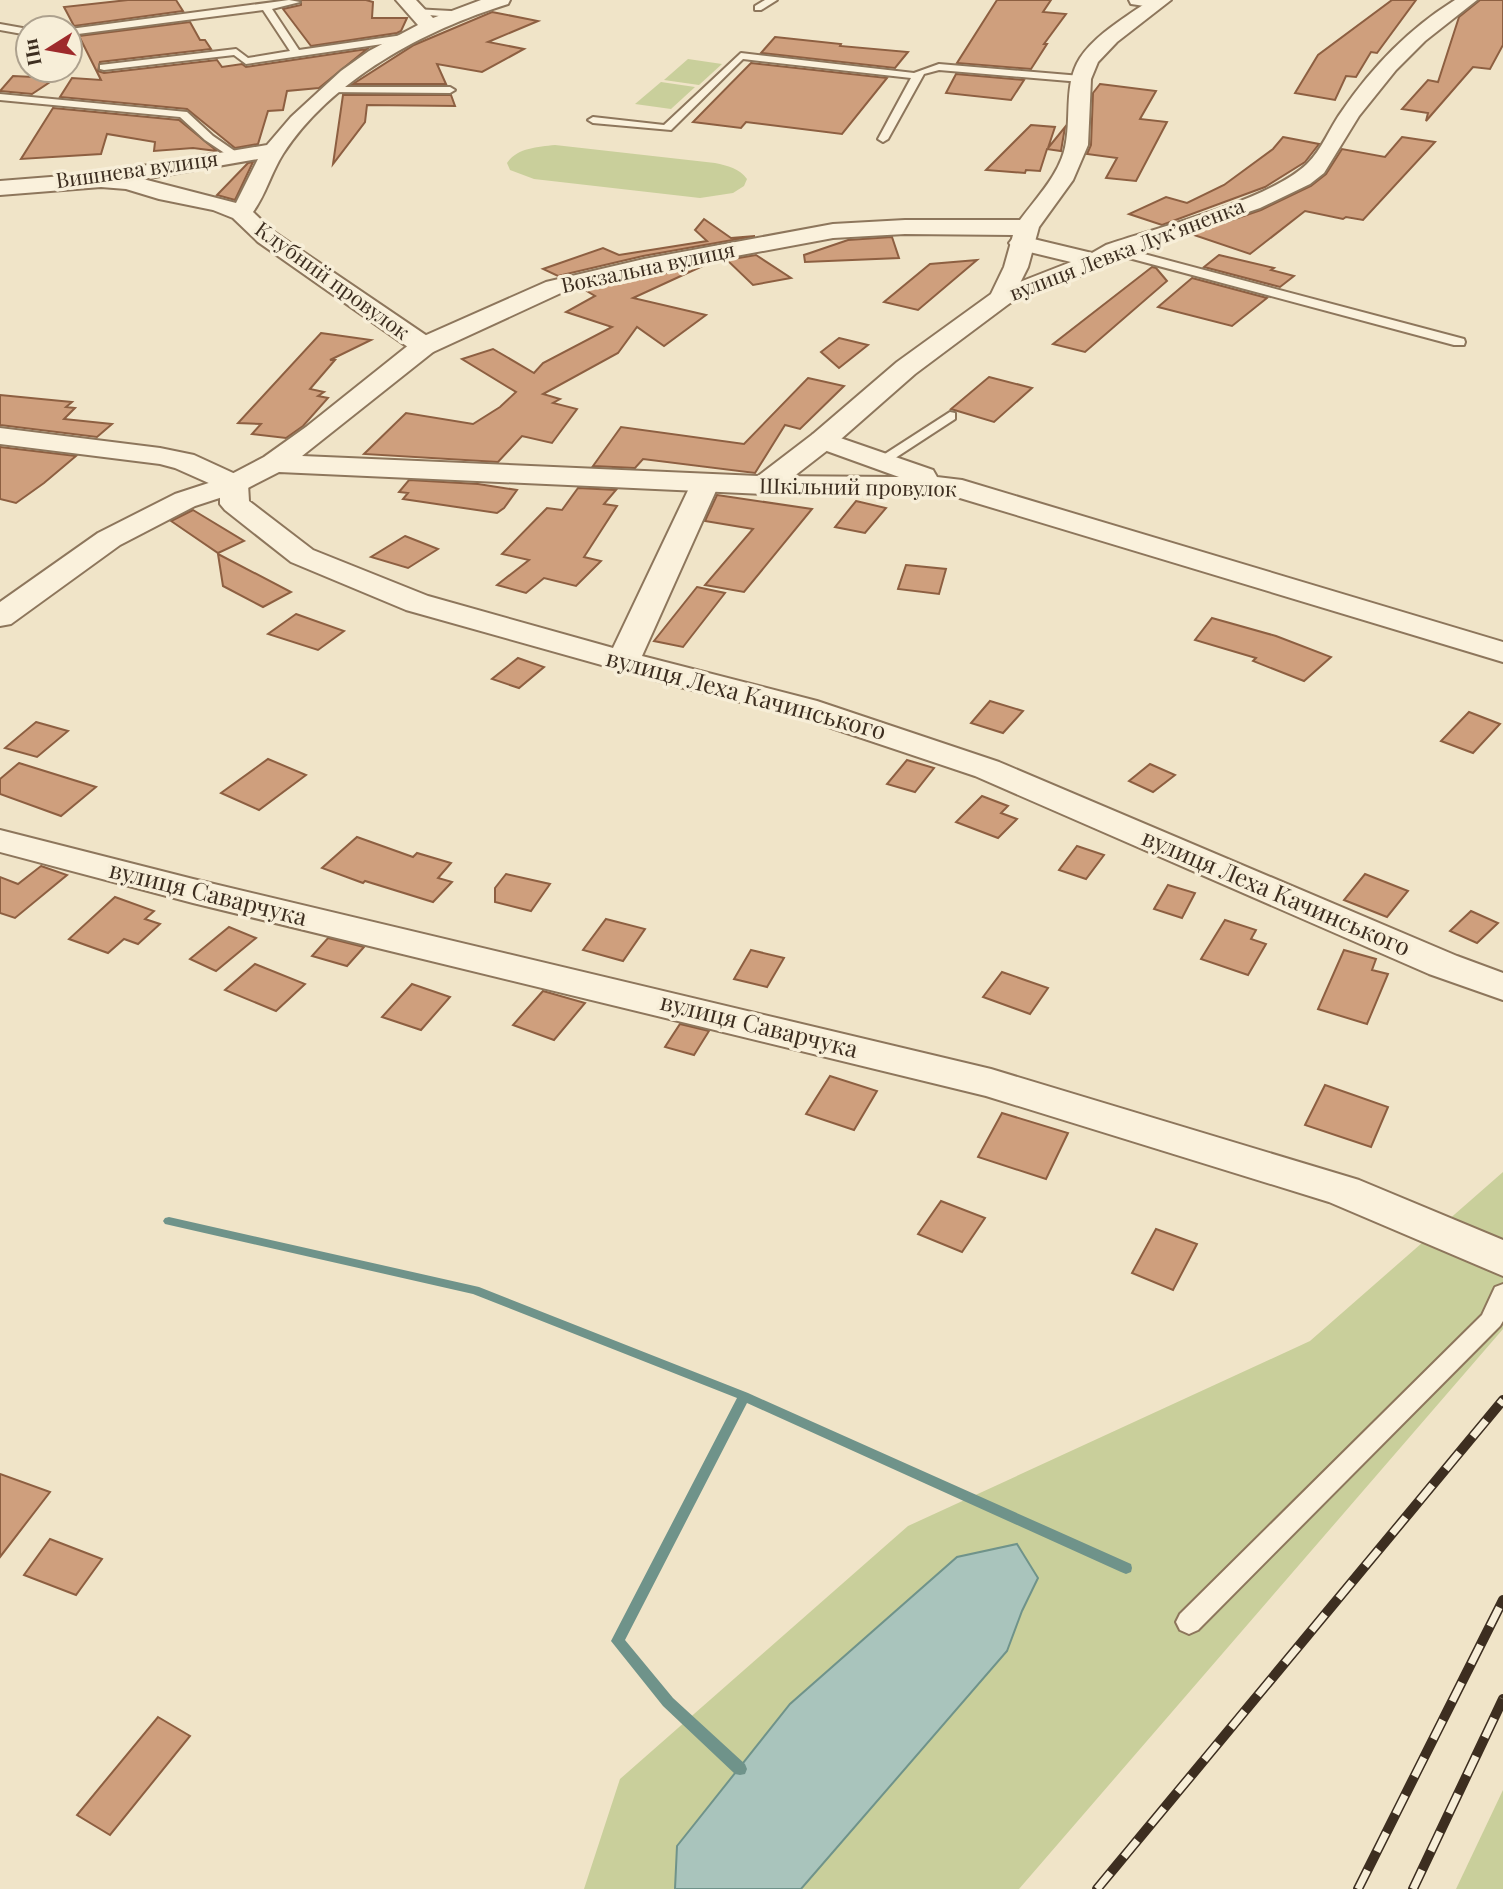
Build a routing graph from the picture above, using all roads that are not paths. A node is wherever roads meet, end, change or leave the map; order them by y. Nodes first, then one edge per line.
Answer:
1 (294, 0) edge
2 (501, 0) edge
3 (772, 0) edge
4 (1468, 0) edge
5 (1152, 1) edge
6 (266, 6) junction
7 (758, 8) dead end
8 (417, 12) edge
9 (84, 30) edge
10 (410, 37) junction
11 (296, 53) junction
12 (104, 66) dead end
13 (917, 76) junction
14 (1081, 79) junction
15 (330, 90) junction
16 (450, 90) dead end
17 (0, 97) edge
18 (593, 120) dead end
19 (883, 139) dead end
20 (274, 150) junction
21 (236, 156) junction
22 (101, 180) junction
23 (0, 188) edge
24 (241, 214) junction
25 (1024, 235) junction
26 (1105, 256) junction
27 (1001, 298) junction
28 (1458, 342) dead end
29 (424, 346) junction
30 (950, 416) dead end
31 (0, 436) edge
32 (823, 440) junction
33 (881, 461) junction
34 (274, 463) junction
35 (234, 484) junction
36 (705, 484) junction
37 (765, 485) junction
38 (952, 486) junction
39 (0, 617) edge
40 (1503, 652) edge
41 (623, 662) junction
42 (0, 841) edge
43 (1503, 987) edge
44 (1503, 1259) edge
45 (1503, 1293) edge
46 (1189, 1622) dead end

1 - 6 lane
2 - 8 street
3 - 7 lane
4 - 26 street, вулиця Левка Лукʼяненка
5 - 14 street
6 - 9 lane
6 - 11 lane
8 - 10 street
10 - 11 lane
10 - 15 street
11 - 12 lane
13 - 14 lane
13 - 18 lane
13 - 19 lane
14 - 25 street
15 - 16 lane
15 - 20 street
17 - 21 lane
20 - 21 street, Вишнева вулиця
20 - 24 street
21 - 22 street, Вишнева вулиця
22 - 23 street, Вишнева вулиця
22 - 24 street
24 - 29 street, Клубний провулок
25 - 26 street, Вокзальна вулиця
25 - 27 street
25 - 29 street, Вокзальна вулиця
26 - 27 street, вулиця Левка Лукʼяненка
26 - 28 lane
27 - 32 street, вулиця Левка Лукʼяненка
29 - 34 street, Вокзальна вулиця
30 - 33 lane
31 - 35 street
32 - 33 street
32 - 37 street, вулиця Левка Лукʼяненка
33 - 38 street
34 - 35 street, Вокзальна вулиця
34 - 36 street, Шкільний провулок
35 - 39 street, Вокзальна вулиця
35 - 41 street, вулиця Леха Качинського
36 - 37 street, Шкільний провулок
36 - 41 street
37 - 38 street, Шкільний провулок
38 - 40 street, Шкільний провулок
41 - 43 street, вулиця Леха Качинського
42 - 44 street, вулиця Саварчука
45 - 46 lane

